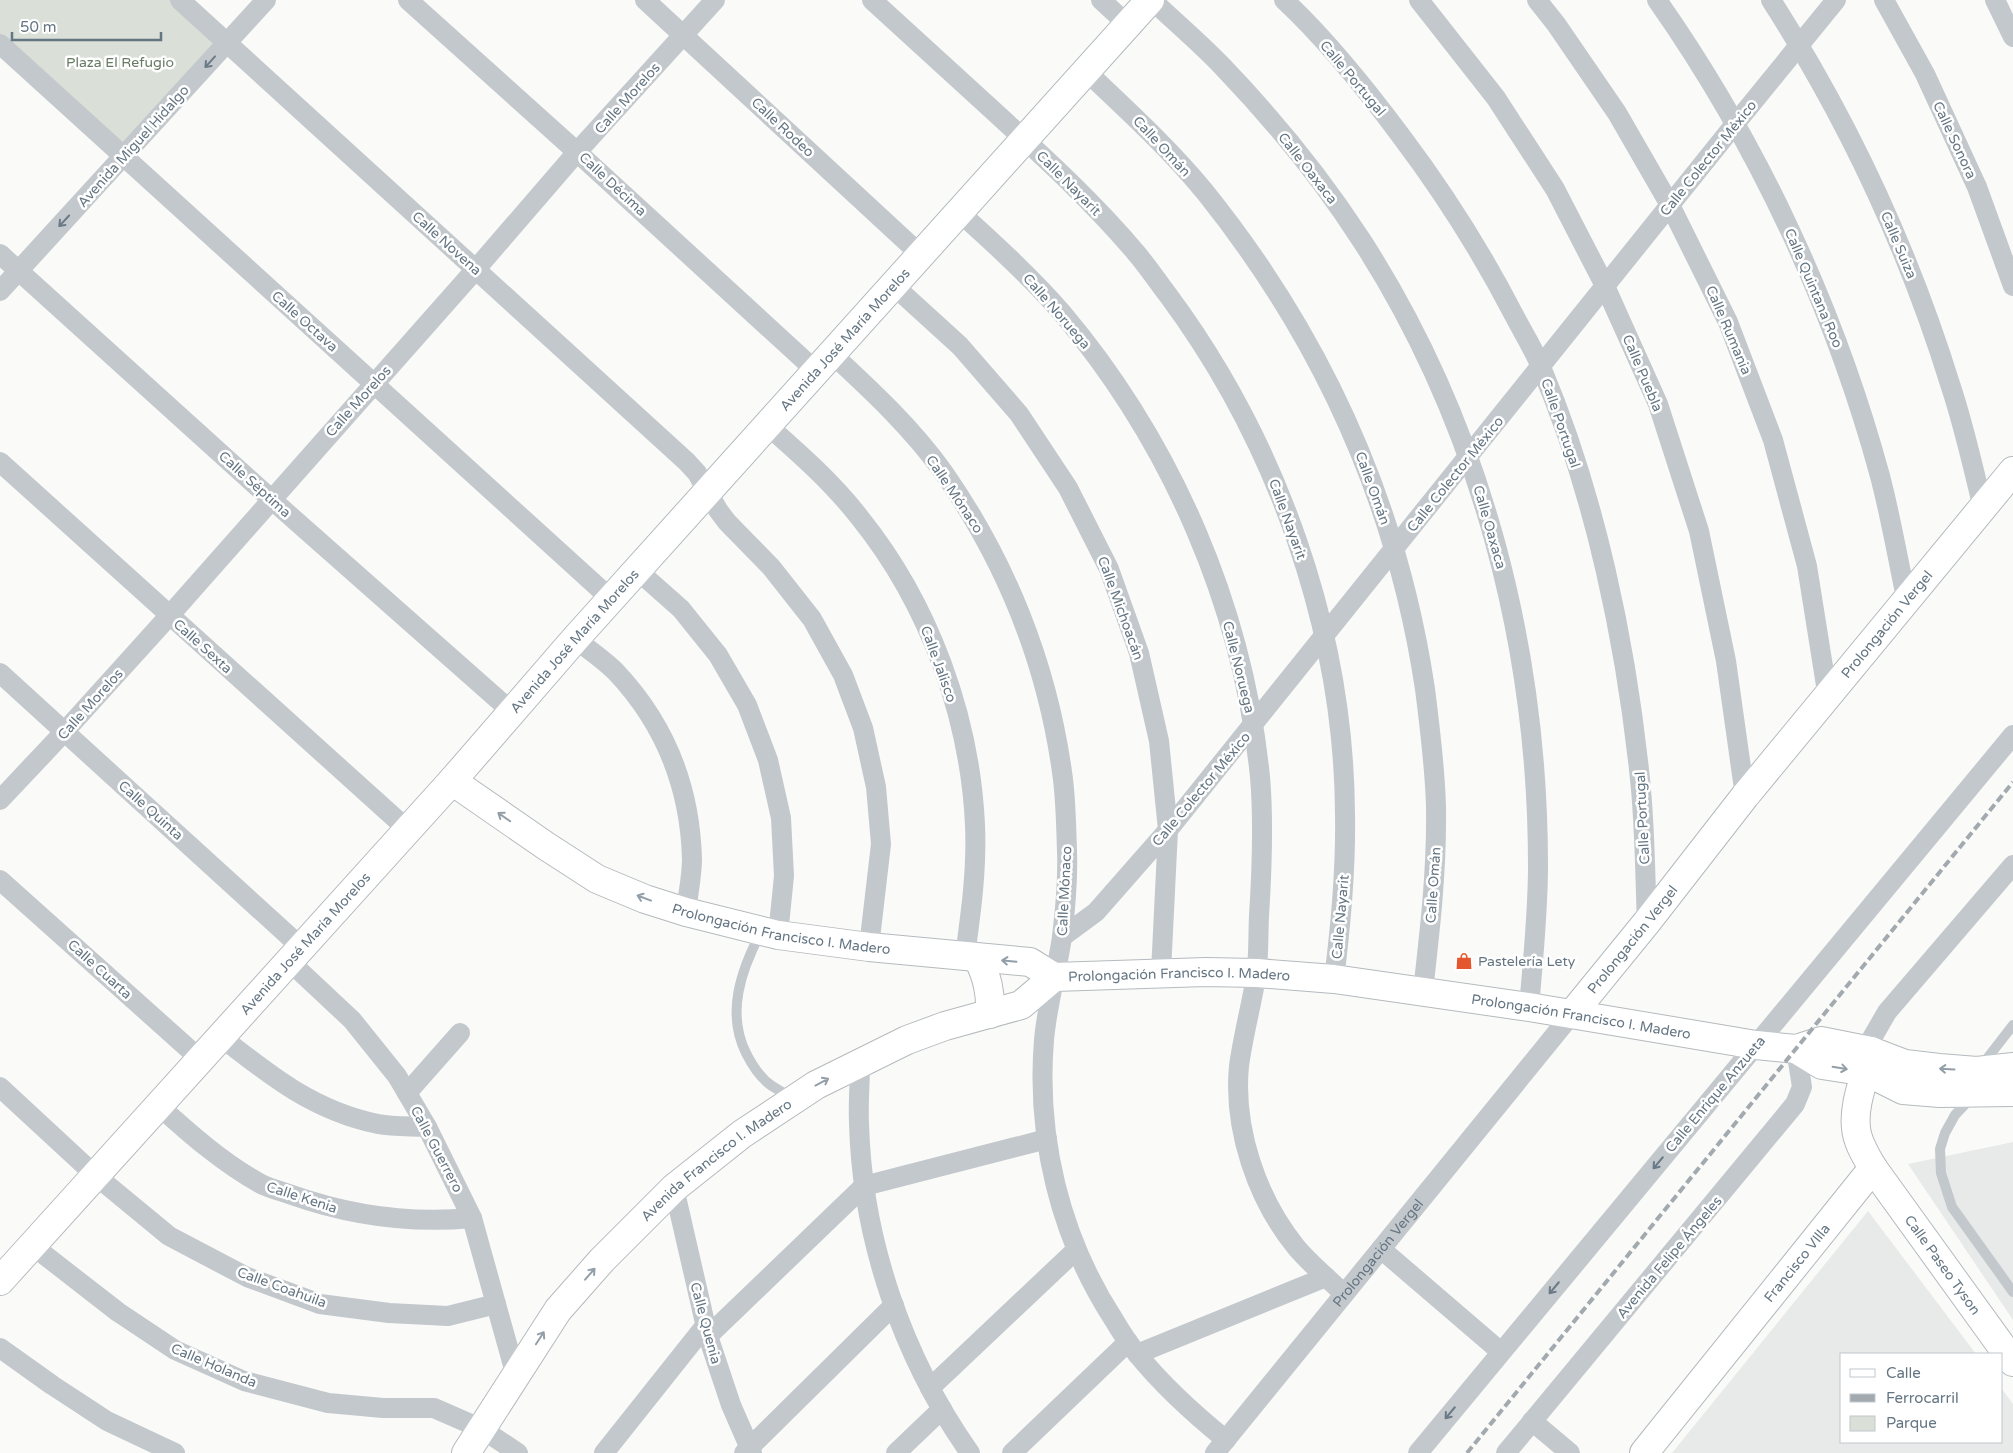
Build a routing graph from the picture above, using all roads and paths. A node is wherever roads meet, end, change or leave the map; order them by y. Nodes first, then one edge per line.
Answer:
1 (180, 0) edge
2 (266, 0) edge
3 (408, 0) edge
4 (645, 0) edge
5 (715, 0) edge
6 (872, 0) edge
7 (1101, 0) edge
8 (1151, 0) edge
9 (1284, 0) edge
10 (1419, 0) edge
11 (1537, 0) edge
12 (1657, 0) edge
13 (1771, 0) edge
14 (1836, 0) edge
15 (1884, 0) edge
16 (1995, 0) edge
17 (1128, 24) junction
18 (684, 36) junction
19 (2013, 37) edge
20 (227, 43) junction
21 (0, 44) edge
22 (1800, 45) junction
23 (1086, 71) junction
24 (1735, 124) junction
25 (1024, 139) junction
26 (577, 152) junction
27 (124, 156) junction
28 (1670, 205) junction
29 (959, 212) junction
30 (0, 254) edge
31 (921, 255) junction
32 (476, 269) junction
33 (18, 271) junction
34 (893, 285) junction
35 (1605, 286) junction
36 (2013, 286) edge
37 (0, 291) edge
38 (823, 362) junction
39 (1541, 366) junction
40 (374, 383) junction
41 (767, 425) junction
42 (1469, 456) junction
43 (0, 462) edge
44 (2013, 472) edge
45 (708, 491) junction
46 (271, 499) junction
47 (1983, 508) junction
48 (1395, 549) junction
49 (637, 570) junction
50 (611, 599) junction
51 (1907, 602) junction
52 (169, 616) junction
53 (1324, 636) junction
54 (575, 639) junction
55 (0, 673) edge
56 (1828, 698) junction
57 (511, 711) junction
58 (1253, 726) junction
59 (65, 731) junction
60 (2013, 736) edge
61 (452, 781) junction
62 (1745, 796) junction
63 (0, 800) edge
64 (408, 829) junction
65 (1168, 830) junction
66 (2010, 874) edge
67 (0, 880) edge
68 (686, 912) junction
69 (1647, 922) junction
70 (769, 933) junction
71 (1062, 937) junction
72 (869, 946) junction
73 (295, 954) junction
74 (972, 957) junction
75 (1161, 972) junction
76 (1256, 973) junction
77 (1054, 977) junction
78 (1334, 980) junction
79 (1423, 992) junction
80 (1529, 1007) junction
81 (990, 1014) junction
82 (1572, 1014) junction
83 (2013, 1025) edge
84 (460, 1033) dead end
85 (220, 1036) junction
86 (1756, 1045) junction
87 (1796, 1049) junction
88 (200, 1059) junction
89 (1869, 1062) junction
90 (860, 1063) junction
91 (2013, 1067) edge
92 (1974, 1084) junction
93 (0, 1087) edge
94 (2013, 1092) edge
95 (407, 1093) junction
96 (794, 1099) junction
97 (158, 1106) junction
98 (428, 1127) junction
99 (1047, 1139) junction
100 (1872, 1168) junction
101 (95, 1175) junction
102 (864, 1186) junction
103 (674, 1188) junction
104 (472, 1218) junction
105 (33, 1246) junction
106 (1380, 1249) junction
107 (1076, 1250) junction
108 (1326, 1277) junction
109 (0, 1281) edge
110 (2013, 1292) edge
111 (1344, 1294) junction
112 (496, 1304) junction
113 (894, 1305) junction
114 (706, 1331) junction
115 (0, 1348) edge
116 (1132, 1348) junction
117 (1501, 1352) junction
118 (2013, 1362) edge
119 (516, 1376) junction
120 (930, 1388) junction
121 (942, 1409) junction
122 (1532, 1421) junction
123 (482, 1429) junction
124 (1221, 1447) edge
125 (748, 1451) edge
126 (176, 1453) edge
127 (466, 1453) edge
128 (518, 1453) edge
129 (604, 1453) edge
130 (896, 1453) edge
131 (970, 1453) edge
132 (1012, 1453) edge
133 (1418, 1453) edge
134 (1506, 1453) edge
135 (1570, 1453) edge
136 (1644, 1453) edge

1 - 20 street, Calle Novena
2 - 20 street, Avenida Miguel Hidalgo
3 - 26 street, Calle Décima
4 - 18 street, Calle Rodeo
5 - 18 street, Calle Morelos
6 - 25 street, Calle Nayarit
7 - 17 street
8 - 17 main road, Avenida José María Morelos
8 - 42 street, Calle Oaxaca
9 - 39 street, Calle Portugal
10 - 35 street, Calle Puebla
11 - 28 street, Calle Rumania
12 - 24 street, Calle Quintana Roo
13 - 22 street, Calle Suiza
14 - 22 street, Calle Colector México
15 - 36 street, Calle Sonora
16 - 19 street
17 - 23 main road, Avenida José María Morelos
18 - 26 street, Calle Morelos
18 - 31 street, Calle Rodeo
20 -> 27 street, Avenida Miguel Hidalgo
20 - 32 street, Calle Novena
21 - 27 street, Calle Octava
22 - 24 street, Calle Colector México
22 - 47 street, Calle Suiza
23 - 25 main road, Avenida José María Morelos
23 - 48 street, Calle Omán
24 - 28 street, Calle Colector México
24 - 51 street, Calle Quintana Roo
25 - 29 main road, Avenida José María Morelos
25 - 53 street, Calle Nayarit
26 - 32 street, Calle Morelos
26 - 38 street, Calle Décima
27 -> 33 street, Avenida Miguel Hidalgo
27 - 40 street, Calle Octava
28 - 35 street, Calle Colector México
28 - 56 street, Calle Rumania
29 - 31 main road, Avenida José María Morelos
29 - 58 street, Calle Noruega
30 - 33 street, Calle Séptima
31 - 34 main road, Avenida José María Morelos
32 - 40 street, Calle Morelos
32 - 45 street, Calle Novena
33 - 37 street, Avenida Miguel Hidalgo
33 - 46 street, Calle Séptima
34 - 38 main road, Avenida José María Morelos
34 - 65 street, Calle Michoacán
35 - 39 street, Calle Colector México
35 - 62 street, Calle Puebla
38 - 41 main road, Avenida José María Morelos
38 - 71 street, Calle Mónaco
39 - 42 street, Calle Colector México
39 - 69 street, Calle Portugal
40 - 46 street, Calle Morelos
40 - 50 street, Calle Octava
41 - 45 main road, Avenida José María Morelos
41 - 74 street, Calle Jalisco
42 - 48 street, Calle Colector México
42 - 80 street, Calle Oaxaca
43 - 52 street, Calle Sexta
44 - 47 main road, Prolongación Vergel
45 - 49 main road, Avenida José María Morelos
45 - 72 street, Calle Novena
46 - 52 street, Calle Morelos
46 - 57 street, Calle Séptima
47 - 51 main road, Prolongación Vergel
48 - 53 street, Calle Colector México
48 - 79 street, Calle Omán
49 - 50 main road, Avenida José María Morelos
49 - 70 street
50 - 54 main road, Avenida José María Morelos
51 - 56 main road, Prolongación Vergel
52 - 59 street, Calle Morelos
52 - 64 street, Calle Sexta
53 - 58 street, Calle Colector México
53 - 78 street, Calle Nayarit
54 - 57 main road, Avenida José María Morelos
54 - 68 street
55 - 59 street, Calle Quinta
56 - 62 main road, Prolongación Vergel
57 - 61 main road, Avenida José María Morelos
58 - 65 street, Calle Colector México
58 - 76 street, Calle Noruega
59 - 63 street, Calle Morelos
59 - 73 street, Calle Quinta
60 - 86 street, Calle Enrique Anzueta
61 - 64 main road, Avenida José María Morelos
68 -> 61 main road, Prolongación Francisco I. Madero
62 - 69 main road, Prolongación Vergel
64 - 73 main road, Avenida José María Morelos
65 - 71 street, Calle Colector México
65 - 75 street, Calle Michoacán
66 - 89 street
67 - 88 street, Calle Cuarta
68 - 70 main road, Prolongación Francisco I. Madero
69 - 82 main road, Prolongación Vergel
70 - 72 main road, Prolongación Francisco I. Madero
70 - 96 lane
71 - 77 street, Calle Mónaco
72 - 74 main road, Prolongación Francisco I. Madero
73 - 85 main road, Avenida José María Morelos
73 - 95 street, Calle Guerrero
77 -> 74 main road, Prolongación Francisco I. Madero
74 - 81 main road
75 - 76 main road, Prolongación Francisco I. Madero
75 - 77 main road, Prolongación Francisco I. Madero
76 - 78 main road, Prolongación Francisco I. Madero
76 - 108 street, Calle Noruega
77 - 81 main road, Avenida Francisco I. Madero
77 - 99 street, Calle Mónaco
78 - 79 main road, Prolongación Francisco I. Madero
79 - 80 main road, Prolongación Francisco I. Madero
80 - 82 main road, Prolongación Francisco I. Madero
81 - 90 main road, Avenida Francisco I. Madero
82 - 86 main road, Prolongación Francisco I. Madero
82 - 106 street, Prolongación Vergel
83 - 92 lane
84 - 95 street
85 - 88 main road, Avenida José María Morelos
85 - 98 street
86 - 87 main road, Prolongación Francisco I. Madero
86 -> 117 street, Calle Enrique Anzueta
87 - 89 main road, Prolongación Francisco I. Madero
87 - 122 street, Avenida Felipe Ángeles
88 - 97 main road, Avenida José María Morelos
89 - 92 main road, Prolongación Francisco I. Madero
89 - 100 main road
96 -> 90 main road, Avenida Francisco I. Madero
90 - 102 street
91 - 92 main road, Prolongación Francisco I. Madero
92 - 94 main road, Prolongación Francisco I. Madero
92 - 110 lane
93 - 101 street, Calle Coahuila
95 - 98 street, Calle Guerrero
96 - 103 main road, Avenida Francisco I. Madero
97 - 101 main road, Avenida José María Morelos
97 - 104 street, Calle Kenia
98 - 104 street, Calle Guerrero
99 - 102 street
99 - 107 street, Calle Mónaco
100 - 118 main road, Calle Paseo Tyson
100 - 136 main road, Francisco VIlla
101 - 105 main road, Avenida José María Morelos
101 - 112 street, Calle Coahuila
102 - 113 street
102 - 114 street
103 - 114 street, Calle Quenia
119 -> 103 main road, Avenida Francisco I. Madero
104 - 112 street, Calle Guerrero
105 - 109 main road, Avenida José María Morelos
105 - 123 street, Calle Holanda
106 - 111 street, Prolongación Vergel
106 - 117 street
107 - 116 street, Calle Mónaco
107 - 120 street
108 - 111 street, Calle Noruega
108 - 116 street
111 - 124 street, Prolongación Vergel
112 - 119 street, Calle Guerrero
113 - 120 street
113 - 125 street
114 - 125 street, Calle Quenia
114 - 129 street
115 - 126 street
116 - 124 street, Calle Mónaco
116 - 132 street
117 -> 133 street, Calle Enrique Anzueta
119 - 123 main road, Avenida Francisco I. Madero
120 - 121 street
121 - 130 street
121 - 131 street
122 - 134 street, Avenida Felipe Ángeles
122 - 135 street
123 - 127 main road, Avenida Francisco I. Madero
123 - 128 street, Calle Holanda

